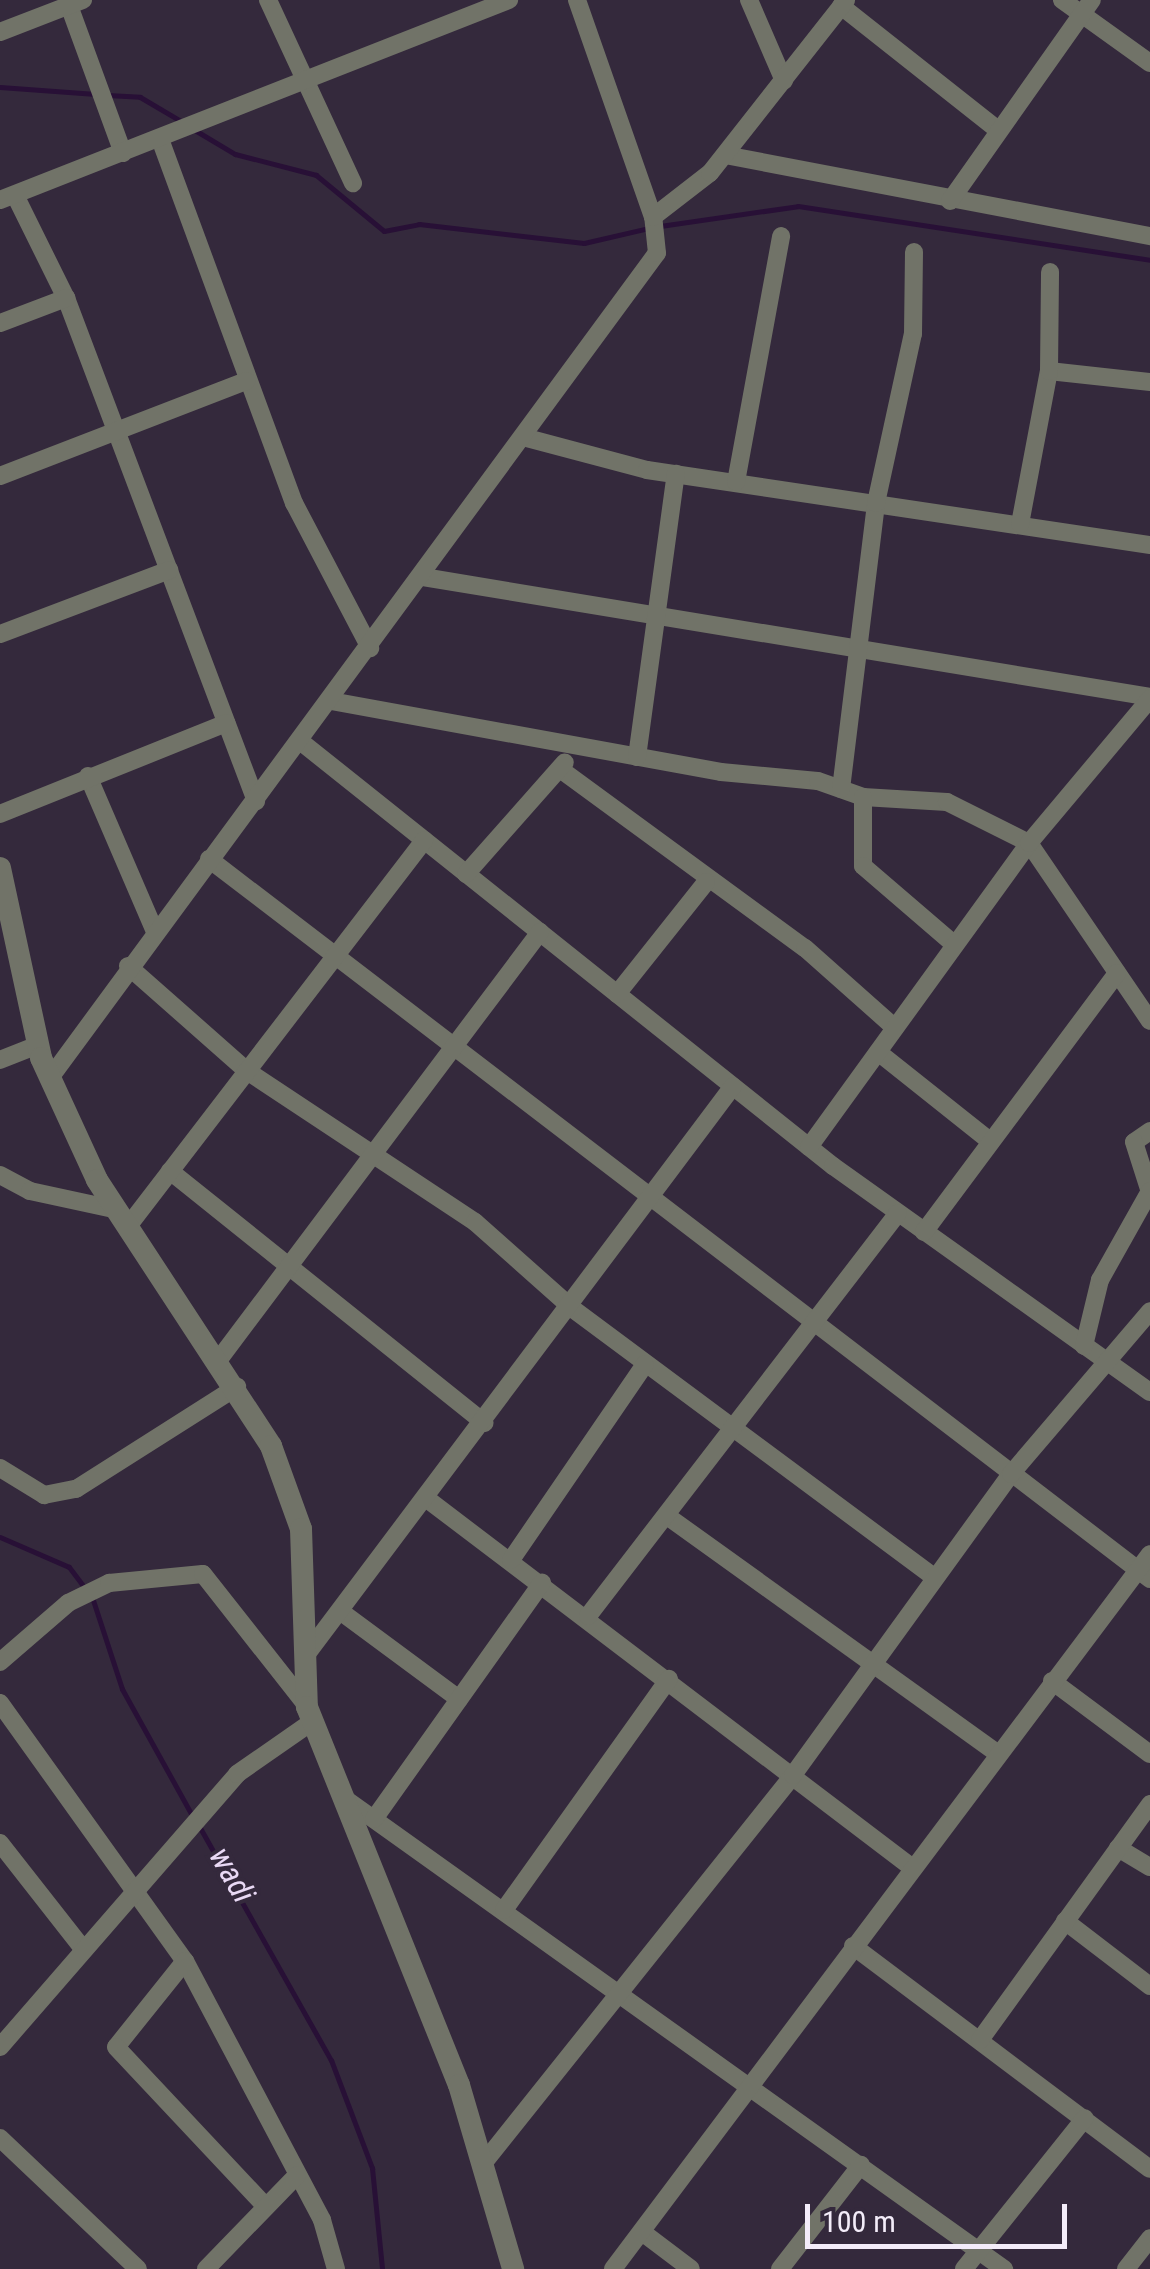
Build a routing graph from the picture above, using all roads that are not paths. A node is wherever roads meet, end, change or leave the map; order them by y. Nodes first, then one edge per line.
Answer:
1 (268, 0) edge
2 (510, 0) edge
3 (577, 0) edge
4 (749, 0) edge
5 (1062, 0) edge
6 (73, 2) edge
7 (843, 3) edge
8 (1086, 7) edge
9 (0, 32) edge
10 (1150, 64) edge
11 (784, 81) junction
12 (303, 83) junction
13 (998, 131) junction
14 (160, 139) junction
15 (123, 153) junction
16 (725, 156) junction
17 (353, 183) dead end
18 (8, 197) edge
19 (950, 202) junction
20 (653, 217) junction
21 (781, 236) dead end
22 (1150, 236) edge
23 (914, 252) dead end
24 (1050, 272) dead end
25 (66, 298) junction
26 (0, 323) edge
27 (1050, 371) junction
28 (246, 380) junction
29 (1150, 382) edge
30 (115, 428) junction
31 (522, 437) junction
32 (676, 474) junction
33 (0, 476) edge
34 (736, 482) junction
35 (876, 502) junction
36 (1020, 524) junction
37 (1150, 545) edge
38 (168, 570) junction
39 (423, 577) junction
40 (658, 616) junction
41 (0, 634) edge
42 (370, 648) junction
43 (856, 649) junction
44 (1150, 698) edge
45 (330, 700) junction
46 (226, 723) junction
47 (300, 742) junction
48 (578, 748) junction
49 (637, 757) junction
50 (560, 769) junction
51 (88, 776) junction
52 (842, 789) junction
53 (862, 796) junction
54 (256, 801) junction
55 (0, 814) edge
56 (424, 840) junction
57 (1030, 843) junction
58 (209, 858) junction
59 (0, 868) edge
60 (466, 874) junction
61 (706, 882) junction
62 (154, 929) junction
63 (540, 932) junction
64 (955, 946) junction
65 (332, 960) junction
66 (128, 966) junction
67 (1117, 973) junction
68 (617, 994) junction
69 (1150, 1021) edge
70 (895, 1028) junction
71 (450, 1052) junction
72 (878, 1052) junction
73 (0, 1060) edge
74 (43, 1061) junction
75 (247, 1070) junction
76 (733, 1086) junction
77 (1150, 1132) edge
78 (991, 1142) junction
79 (809, 1147) junction
80 (372, 1156) junction
81 (170, 1171) junction
82 (0, 1175) edge
83 (1150, 1191) edge
84 (649, 1202) junction
85 (898, 1213) junction
86 (123, 1218) junction
87 (924, 1232) junction
88 (289, 1267) junction
89 (573, 1309) junction
90 (1150, 1311) edge
91 (814, 1326) junction
92 (1084, 1346) junction
93 (220, 1358) junction
94 (1102, 1359) junction
95 (644, 1364) junction
96 (237, 1387) junction
97 (1150, 1392) edge
98 (485, 1424) junction
99 (733, 1432) junction
100 (0, 1468) edge
101 (1011, 1474) junction
102 (427, 1498) junction
103 (668, 1516) junction
104 (1150, 1554) edge
105 (510, 1560) junction
106 (1144, 1574) edge
107 (934, 1577) junction
108 (542, 1583) junction
109 (340, 1610) junction
110 (588, 1616) junction
111 (306, 1655) junction
112 (0, 1662) edge
113 (871, 1664) junction
114 (668, 1679) junction
115 (1052, 1681) junction
116 (459, 1699) junction
117 (0, 1703) edge
118 (310, 1714) junction
119 (997, 1753) junction
120 (1150, 1754) edge
121 (793, 1775) junction
122 (344, 1798) junction
123 (1150, 1804) edge
124 (374, 1819) junction
125 (0, 1843) edge
126 (1118, 1848) junction
127 (910, 1866) junction
128 (1150, 1867) edge
129 (143, 1890) junction
130 (504, 1910) junction
131 (1065, 1921) junction
132 (853, 1946) junction
133 (84, 1950) junction
134 (185, 1961) junction
135 (1150, 1986) edge
136 (624, 1995) junction
137 (980, 2040) junction
138 (0, 2047) edge
139 (751, 2085) junction
140 (1086, 2118) junction
141 (0, 2138) edge
142 (482, 2164) junction
143 (861, 2165) junction
144 (1150, 2168) edge
145 (296, 2175) junction
146 (266, 2207) junction
147 (642, 2232) junction
148 (1150, 2238) edge
149 (978, 2250) junction
150 (138, 2269) edge
151 (206, 2269) edge
152 (336, 2269) edge
153 (514, 2269) edge
154 (612, 2269) edge
155 (690, 2269) edge
156 (780, 2269) edge
157 (964, 2269) edge
158 (1004, 2269) edge
159 (1126, 2269) edge

1 - 12 street
2 - 12 street
3 - 20 street
4 - 11 street
5 - 8 street
6 - 9 street
6 - 15 street
7 - 11 street
7 - 13 street
8 - 10 street
8 - 13 street
11 - 16 street
12 - 14 street
12 - 17 street
13 - 19 street
14 - 15 street
14 - 28 street
15 - 18 street
16 - 19 street
16 - 20 street
18 - 25 street
19 - 22 street
20 - 31 street
21 - 34 street
23 - 35 street
24 - 27 street
25 - 26 street
25 - 30 street
27 - 29 street
27 - 36 street
28 - 30 street
28 - 42 street
30 - 33 street
30 - 38 street
31 - 32 street
31 - 39 street
32 - 34 street
32 - 40 street
34 - 35 street
35 - 36 street
35 - 43 street
36 - 37 street
38 - 41 street
38 - 46 street
39 - 40 street
39 - 42 street
40 - 43 street
40 - 49 street
42 - 45 street
43 - 44 street
43 - 52 street
44 - 57 street
45 - 47 street
45 - 48 street
46 - 51 street
46 - 54 street
47 - 54 street
47 - 56 street
48 - 49 street
48 - 50 street
49 - 52 street
50 - 60 street
50 - 61 street
51 - 55 street
51 - 62 street
52 - 53 street
53 - 57 street
53 - 64 street
54 - 58 street
56 - 60 street
56 - 65 street
57 - 64 street
57 - 67 street
58 - 62 street
58 - 65 street
59 - 74 street
60 - 63 street
61 - 68 street
61 - 70 street
62 - 66 street
63 - 68 street
63 - 71 street
64 - 70 street
65 - 71 street
65 - 75 street
66 - 74 street
66 - 75 street
67 - 69 street
67 - 78 street
68 - 76 street
70 - 72 street
71 - 80 street
71 - 84 street
72 - 78 street
72 - 79 street
73 - 74 street
74 - 86 street
75 - 80 street
75 - 81 street
76 - 79 street
76 - 84 street
77 - 83 street
78 - 87 street
79 - 85 street
80 - 88 street
80 - 89 street
81 - 86 street
81 - 88 street
82 - 86 street
83 - 92 street
84 - 89 street
84 - 91 street
85 - 87 street
85 - 91 street
86 - 93 street
87 - 92 street
88 - 93 street
88 - 98 street
89 - 95 street
89 - 98 street
90 - 94 street
91 - 99 street
91 - 101 street
92 - 94 street
93 - 96 street
94 - 97 street
94 - 101 street
95 - 99 street
95 - 105 street
96 - 100 street
96 - 111 street
98 - 102 street
99 - 103 street
99 - 107 street
101 - 106 street
101 - 107 street
102 - 105 street
102 - 109 street
103 - 110 street
103 - 113 street
104 - 106 street
105 - 108 street
106 - 115 street
107 - 113 street
108 - 110 street
108 - 116 street
109 - 111 street
109 - 116 street
110 - 114 street
111 - 118 street
112 - 118 street
113 - 119 street
113 - 121 street
114 - 121 street
114 - 130 street
115 - 119 street
115 - 120 street
116 - 124 street
117 - 129 street
118 - 122 street
118 - 129 street
119 - 127 street
121 - 127 street
121 - 136 street
122 - 124 street
122 - 142 street
123 - 126 street
124 - 130 street
125 - 133 street
126 - 128 street
126 - 131 street
127 - 132 street
129 - 133 street
129 - 134 street
130 - 136 street
131 - 135 street
131 - 137 street
132 - 137 street
132 - 139 street
133 - 138 street
134 - 145 street
134 - 146 street
136 - 139 street
136 - 142 street
137 - 140 street
139 - 143 street
139 - 147 street
140 - 144 street
140 - 149 street
141 - 150 street
142 - 153 street
143 - 149 street
143 - 156 street
145 - 146 street
145 - 152 street
146 - 151 street
147 - 154 street
147 - 155 street
148 - 159 street
149 - 157 street
149 - 158 street

